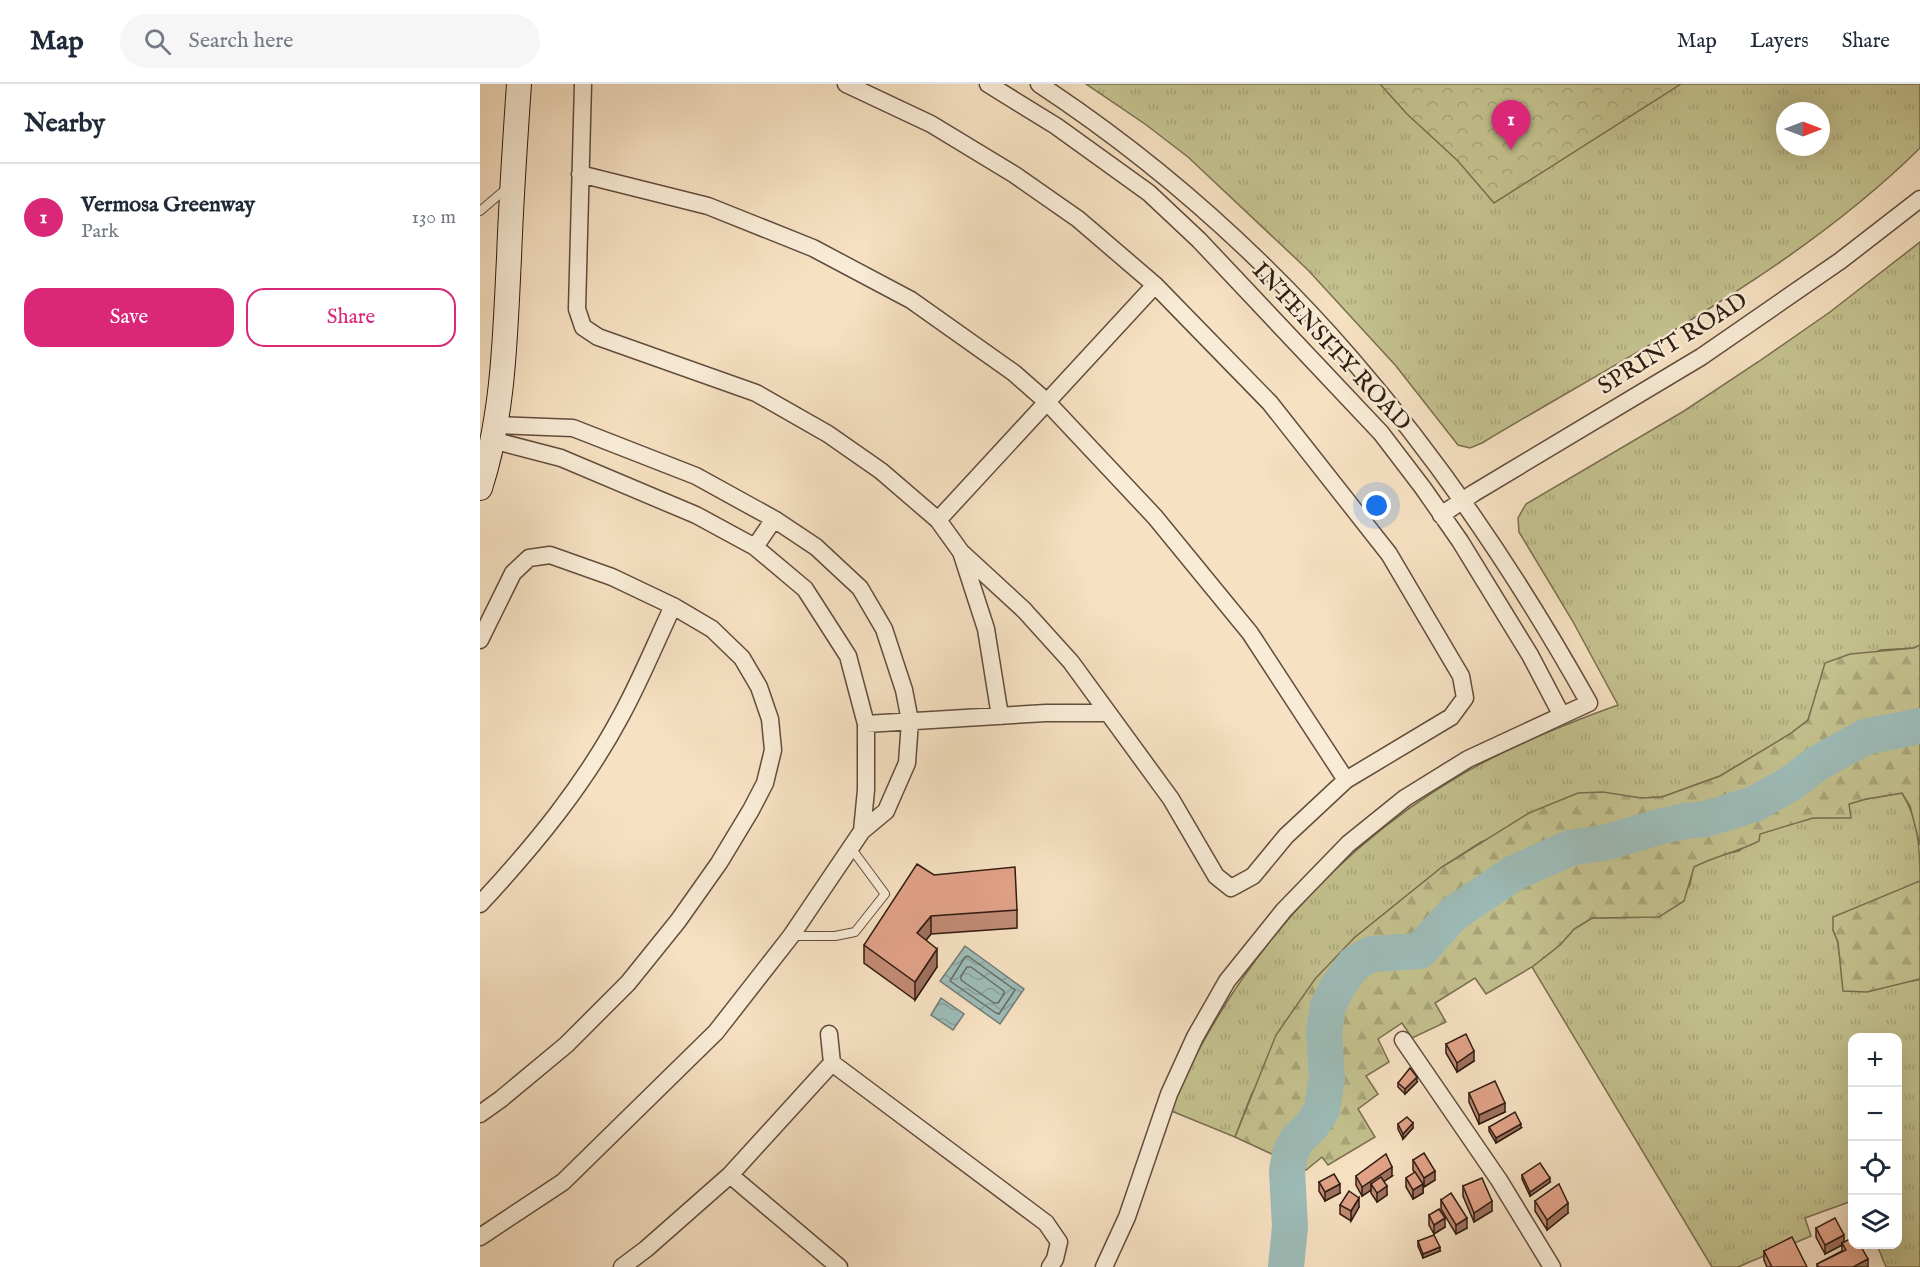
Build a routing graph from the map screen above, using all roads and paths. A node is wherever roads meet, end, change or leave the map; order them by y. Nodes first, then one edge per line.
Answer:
1 (519, 84) edge
2 (583, 84) edge
3 (846, 84) edge
4 (988, 84) edge
5 (1039, 84) edge
6 (580, 174) junction
7 (512, 184) junction
8 (1920, 199) edge
9 (480, 211) edge
10 (1155, 285) junction
11 (1047, 402) junction
12 (494, 432) junction
13 (480, 488) edge
14 (1463, 500) junction
15 (1441, 515) junction
16 (774, 519) junction
17 (938, 520) junction
18 (755, 547) junction
19 (961, 552) junction
20 (673, 606) junction
21 (480, 640) edge
22 (1107, 713) junction
23 (1561, 714) junction
24 (1000, 716) junction
25 (910, 721) junction
26 (866, 724) junction
27 (1346, 780) junction
28 (862, 831) junction
29 (851, 848) junction
30 (480, 904) edge
31 (791, 936) junction
32 (829, 1034) dead end
33 (1403, 1040) dead end
34 (832, 1063) junction
35 (480, 1114) edge
36 (730, 1175) junction
37 (480, 1237) edge
38 (622, 1267) edge
39 (839, 1267) edge
40 (1050, 1267) edge
41 (1104, 1267) edge
42 (1552, 1267) edge

1 - 7 main road
2 - 6 street
3 - 10 street
4 - 15 street, INTENSITY ROAD
5 - 14 street, INTENSITY ROAD
6 - 11 street
6 - 17 street
7 - 9 lane
7 - 12 main road
8 - 14 street, SPRINT ROAD
10 - 11 street
10 - 27 street
11 - 17 street
11 - 27 street
12 - 13 main road
12 - 16 street
12 - 18 street
14 - 15 street, SPRINT ROAD
14 - 23 street, INTENSITY ROAD
15 - 23 street, INTENSITY ROAD
16 - 18 street
16 - 25 street
17 - 19 street
18 - 26 street
19 - 22 street
19 - 24 street
20 - 21 street
20 - 30 street
20 - 35 street
22 - 24 street
22 - 27 street
23 - 41 street
24 - 25 street
25 - 26 street
25 - 28 street
26 - 28 street
28 - 29 street
29 - 31 street
29 - 31 lane
31 - 37 street
32 - 34 street
33 - 42 street
34 - 36 street
34 - 40 street
36 - 38 street
36 - 39 street

